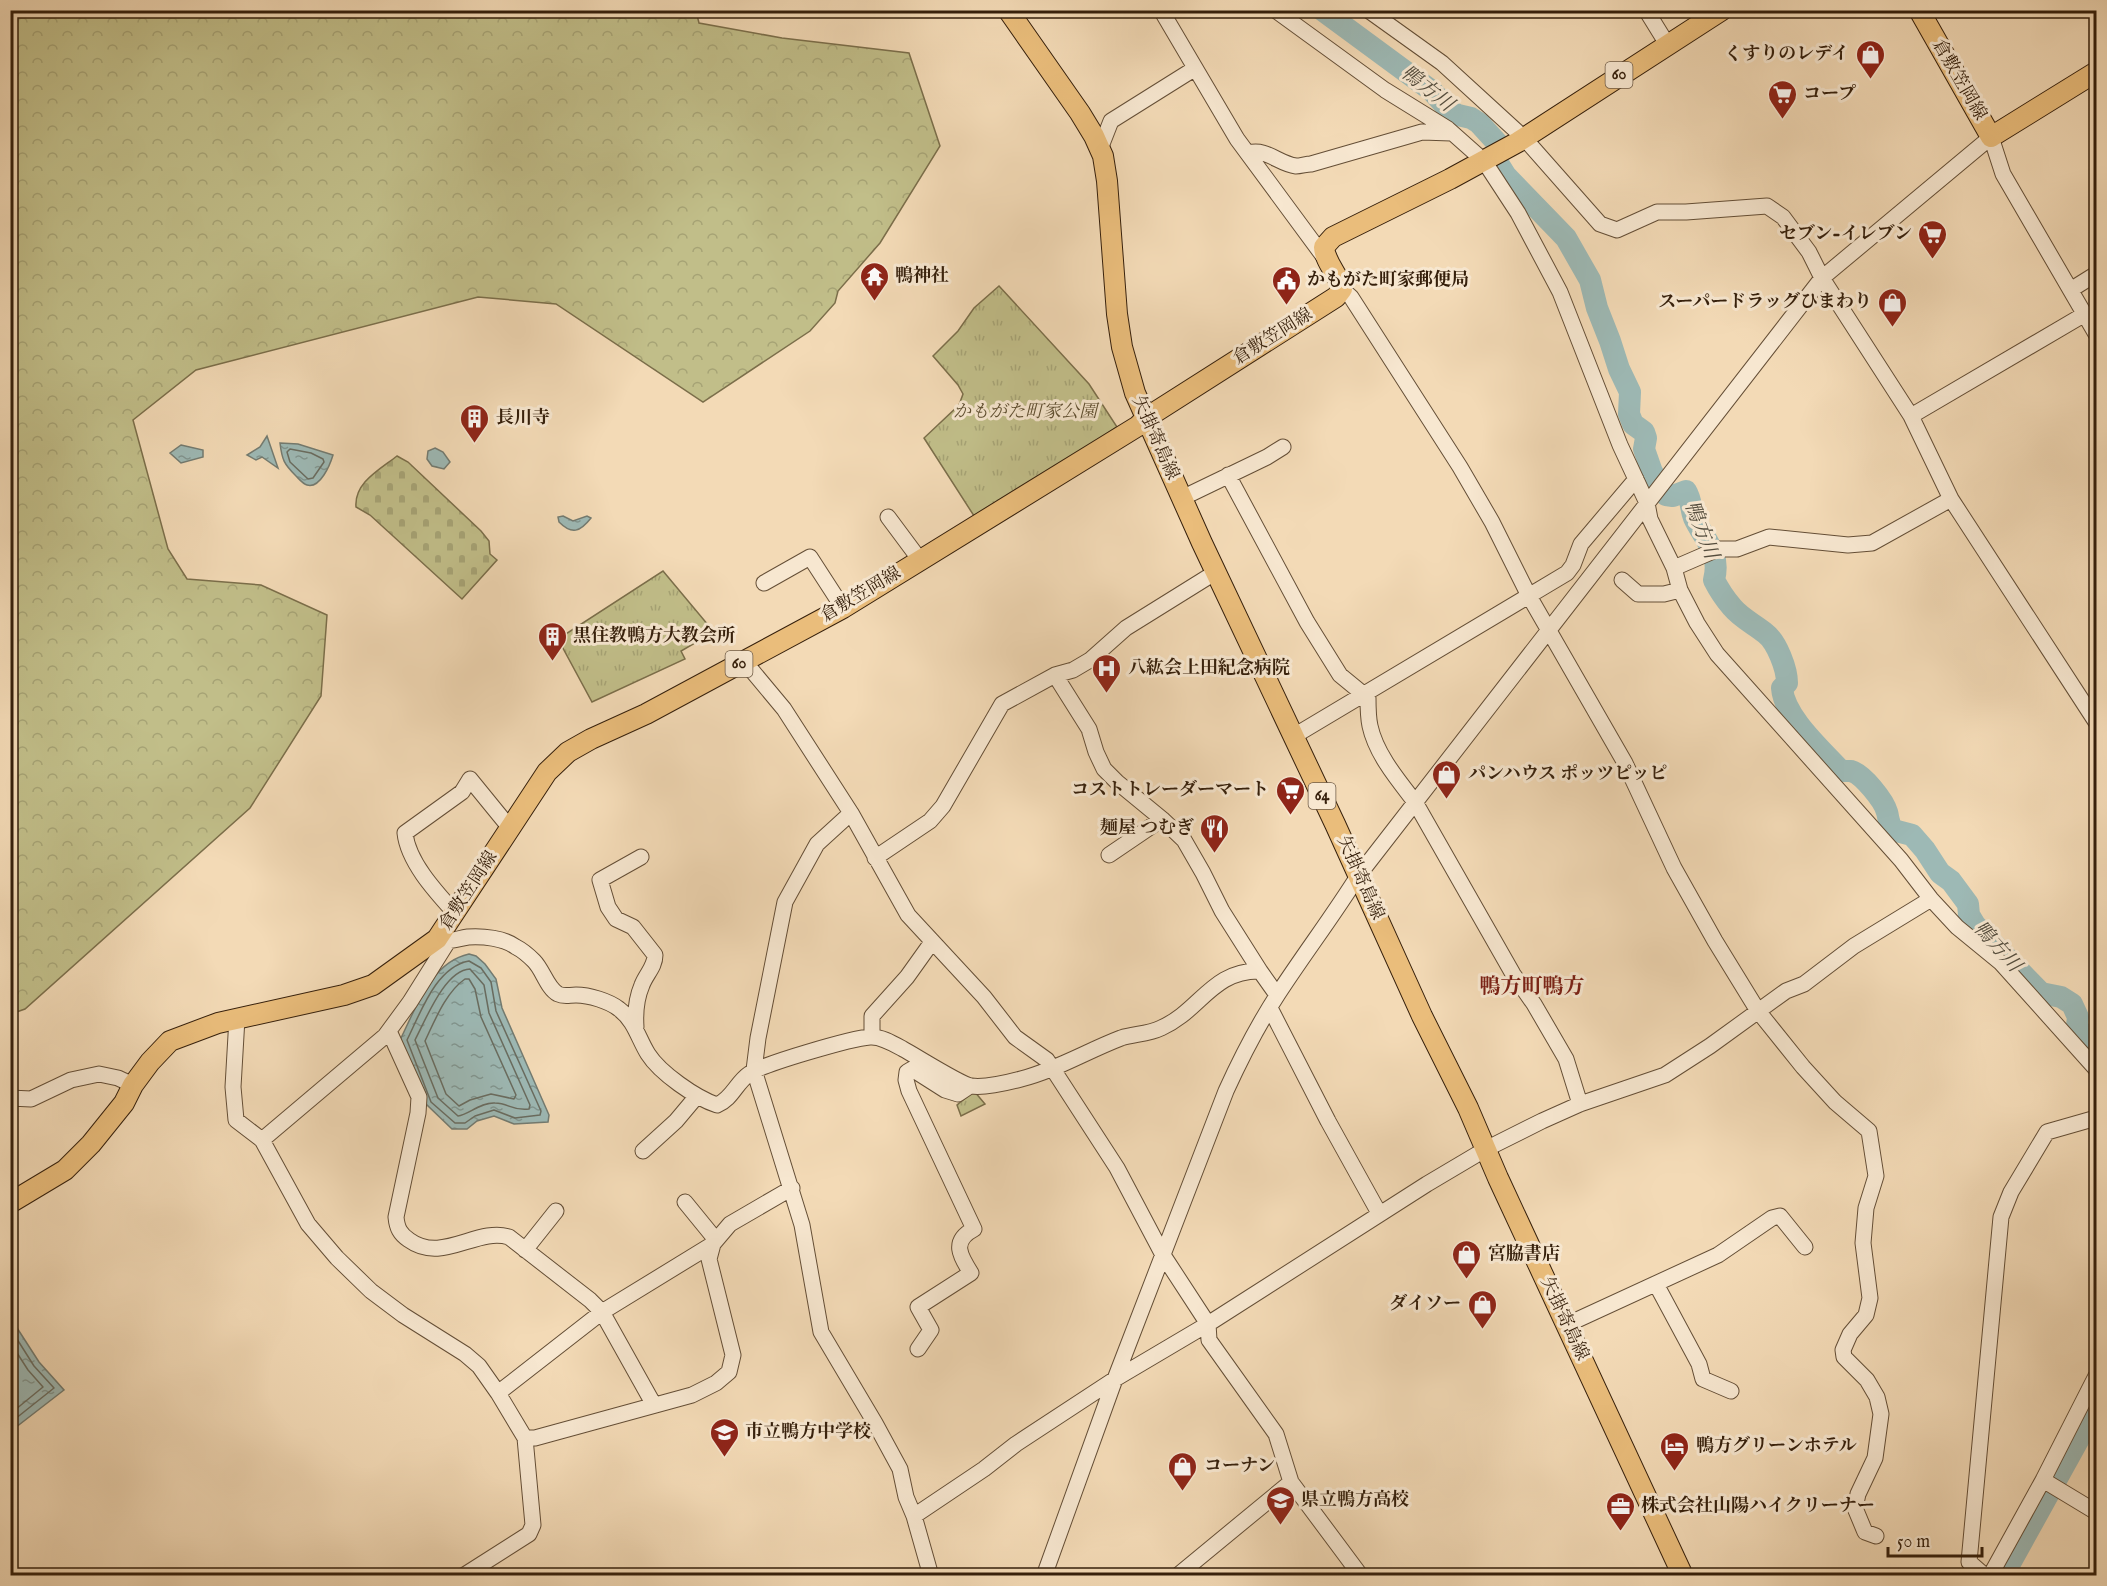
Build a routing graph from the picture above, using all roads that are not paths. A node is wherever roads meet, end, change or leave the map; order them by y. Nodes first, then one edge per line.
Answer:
1 (1008, 10) edge
2 (1161, 10) edge
3 (1275, 10) edge
4 (1368, 10) edge
5 (1646, 10) edge
6 (1722, 10) edge
7 (1919, 10) edge
8 (1667, 44) junction
9 (1194, 69) junction
10 (2097, 72) edge
11 (1452, 133) junction
12 (1991, 137) junction
13 (1521, 140) junction
14 (1100, 149) junction
15 (1249, 153) junction
16 (1484, 161) junction
17 (1324, 257) junction
18 (2097, 274) edge
19 (1822, 278) junction
20 (1342, 289) junction
21 (2072, 289) junction
22 (2085, 314) junction
23 (2097, 334) edge
24 (1911, 416) junction
25 (1146, 418) junction
26 (1283, 447) dead end
27 (1228, 475) junction
28 (1636, 479) junction
29 (1182, 498) junction
30 (1951, 499) junction
31 (1647, 503) junction
32 (888, 517) dead end
33 (920, 560) junction
34 (1674, 568) junction
35 (1216, 572) junction
36 (1622, 580) dead end
37 (764, 583) dead end
38 (1680, 590) junction
39 (1529, 596) junction
40 (843, 608) junction
41 (1549, 630) junction
42 (744, 662) junction
43 (1055, 675) junction
44 (1364, 693) junction
45 (2097, 722) edge
46 (1294, 736) junction
47 (1415, 802) junction
48 (851, 813) junction
49 (1162, 819) junction
50 (510, 828) junction
51 (1109, 855) dead end
52 (641, 857) dead end
53 (875, 858) junction
54 (1358, 876) junction
55 (1931, 899) junction
56 (455, 913) junction
57 (442, 941) junction
58 (932, 942) junction
59 (1260, 971) junction
60 (1274, 1002) junction
61 (1758, 1011) junction
62 (237, 1018) junction
63 (636, 1027) junction
64 (389, 1031) junction
65 (872, 1036) junction
66 (754, 1070) junction
67 (1053, 1070) junction
68 (2097, 1070) edge
69 (133, 1085) junction
70 (970, 1086) junction
71 (697, 1096) junction
72 (10, 1098) edge
73 (1580, 1104) junction
74 (2097, 1118) edge
75 (262, 1140) junction
76 (1486, 1149) junction
77 (643, 1151) dead end
78 (792, 1188) junction
79 (685, 1202) dead end
80 (10, 1203) edge
81 (556, 1211) dead end
82 (1379, 1213) junction
83 (714, 1242) junction
84 (1804, 1247) dead end
85 (525, 1250) junction
86 (1163, 1255) junction
87 (1656, 1284) junction
88 (602, 1312) junction
89 (1208, 1324) junction
90 (1566, 1325) junction
91 (918, 1349) dead end
92 (2097, 1376) edge
93 (1115, 1379) junction
94 (1731, 1391) dead end
95 (498, 1393) junction
96 (654, 1406) junction
97 (525, 1438) junction
98 (2043, 1479) junction
99 (1291, 1482) junction
100 (2097, 1512) edge
101 (914, 1516) junction
102 (1876, 1536) dead end
103 (463, 1575) edge
104 (931, 1575) edge
105 (1044, 1575) edge
106 (1177, 1575) edge
107 (1361, 1575) edge
108 (1683, 1575) edge
109 (1985, 1575) edge
110 (1990, 1575) edge

1 - 14 main road, 矢掛寄島線 / 64
2 - 9 street
3 - 11 street
4 - 13 street
5 - 8 street
6 - 8 main road, 60
7 - 12 main road, 倉敷笠岡線
8 - 13 main road, 60
9 - 14 street
9 - 15 street
10 - 12 main road, 倉敷笠岡線
11 - 15 street
11 - 16 street
12 - 19 street
12 - 21 street
13 - 16 main road, 60
13 - 19 street
14 - 25 main road, 矢掛寄島線 / 64
15 - 17 street
16 - 17 main road, 60
16 - 28 street
17 - 20 main road
18 - 21 street
19 - 24 street
19 - 31 street
20 - 25 main road, 倉敷笠岡線 / 60
20 - 39 street
21 - 22 street
22 - 23 street
22 - 24 street
24 - 30 street
25 - 29 main road, 矢掛寄島線 / 64
25 - 33 main road, 倉敷笠岡線 / 60
26 - 27 street
27 - 29 street
27 - 44 street
28 - 31 street
28 - 39 street
29 - 35 main road, 矢掛寄島線 / 64
30 - 34 street
30 - 45 street
31 - 34 street
31 - 41 street
32 - 33 street
33 - 40 main road, 倉敷笠岡線 / 60
34 - 38 street
35 - 43 street
35 - 46 main road, 矢掛寄島線 / 64
36 - 38 street
37 - 40 street
38 - 55 street
39 - 41 street
39 - 44 street
40 - 42 main road, 倉敷笠岡線 / 60
41 - 47 street
41 - 61 street
42 - 48 street
42 - 50 main road, 倉敷笠岡線 / 60
43 - 49 street
43 - 53 street
44 - 46 street
44 - 47 street
46 - 54 main road, 矢掛寄島線 / 64
47 - 54 street
47 - 73 street
48 - 53 street
48 - 66 street
49 - 51 street
49 - 59 street
50 - 56 main road, 倉敷笠岡線 / 60
50 - 56 street
52 - 63 street
53 - 58 street
54 - 60 street
54 - 76 main road, 矢掛寄島線 / 64
55 - 61 street
55 - 68 street
56 - 57 main road, 倉敷笠岡線 / 60
57 - 62 main road, 倉敷笠岡線 / 60
57 - 63 street
57 - 64 street
58 - 65 street
58 - 67 street
59 - 60 street
59 - 67 street
60 - 82 street
60 - 86 street
61 - 73 street
61 - 102 street
62 - 69 main road, 倉敷笠岡線 / 60
62 - 75 street
63 - 71 street
64 - 75 street
64 - 85 street
65 - 66 street
65 - 70 street
66 - 71 street
66 - 78 street
67 - 70 street
67 - 86 street
69 - 72 street
69 - 80 main road, 倉敷笠岡線 / 60
70 - 91 street
71 - 77 street
73 - 76 street
74 - 109 street
75 - 95 street
76 - 82 street
76 - 90 main road, 矢掛寄島線 / 64
78 - 83 street
78 - 101 street
79 - 83 street
81 - 85 street
82 - 89 street
83 - 88 street
83 - 96 street
84 - 87 street
85 - 88 street
86 - 89 street
86 - 93 street
87 - 90 street
87 - 94 street
88 - 95 street
88 - 96 street
89 - 93 street
89 - 99 street
90 - 108 main road, 矢掛寄島線 / 64
92 - 98 street
93 - 101 street
93 - 105 street
95 - 97 street
96 - 97 street
97 - 103 street
98 - 100 street
98 - 110 street
99 - 106 street
99 - 107 street
101 - 104 street

